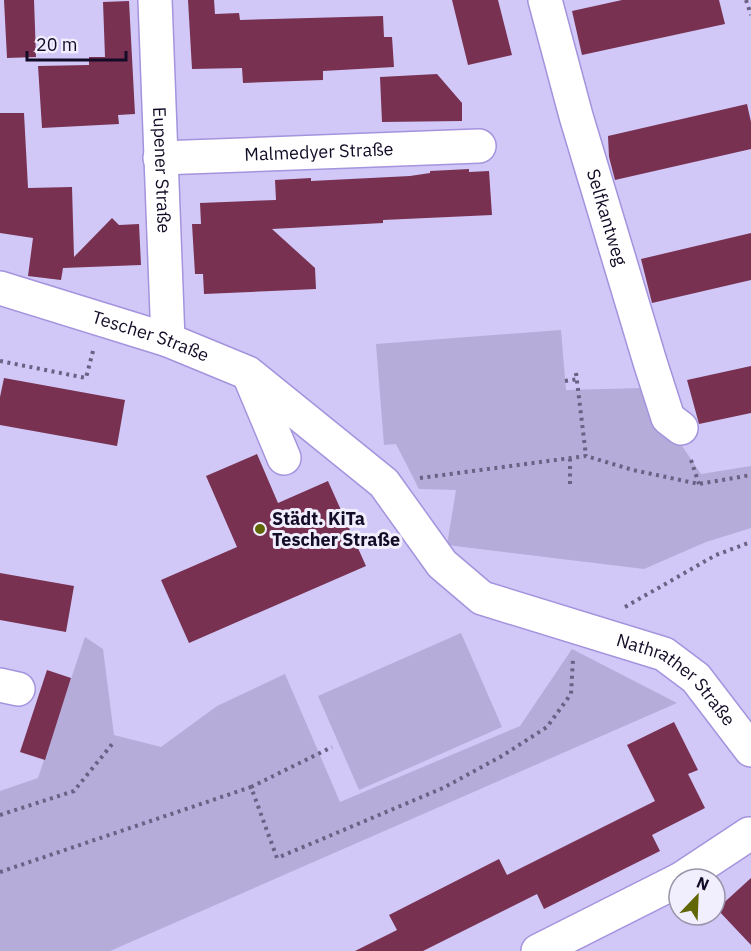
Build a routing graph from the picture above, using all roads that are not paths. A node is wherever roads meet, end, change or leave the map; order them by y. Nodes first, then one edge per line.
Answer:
1 (155, 0) edge
2 (545, 0) edge
3 (479, 146) dead end
4 (160, 158) junction
5 (0, 288) edge
6 (168, 340) junction
7 (248, 373) junction
8 (681, 428) dead end
9 (284, 458) dead end
10 (384, 483) joint
11 (751, 750) edge
12 (750, 834) edge
13 (700, 867) edge
14 (667, 886) edge
15 (538, 951) edge

1 - 4 street, Eupener Straße
2 - 8 street, Selfkantweg
3 - 4 street, Malmedyer Straße
4 - 6 street, Eupener Straße
5 - 6 street, Tescher Straße
6 - 7 street, Tescher Straße
7 - 9 street
7 - 10 street, Tescher Straße
10 - 11 street, Nathrather Straße
12 - 13 street
14 - 15 street

